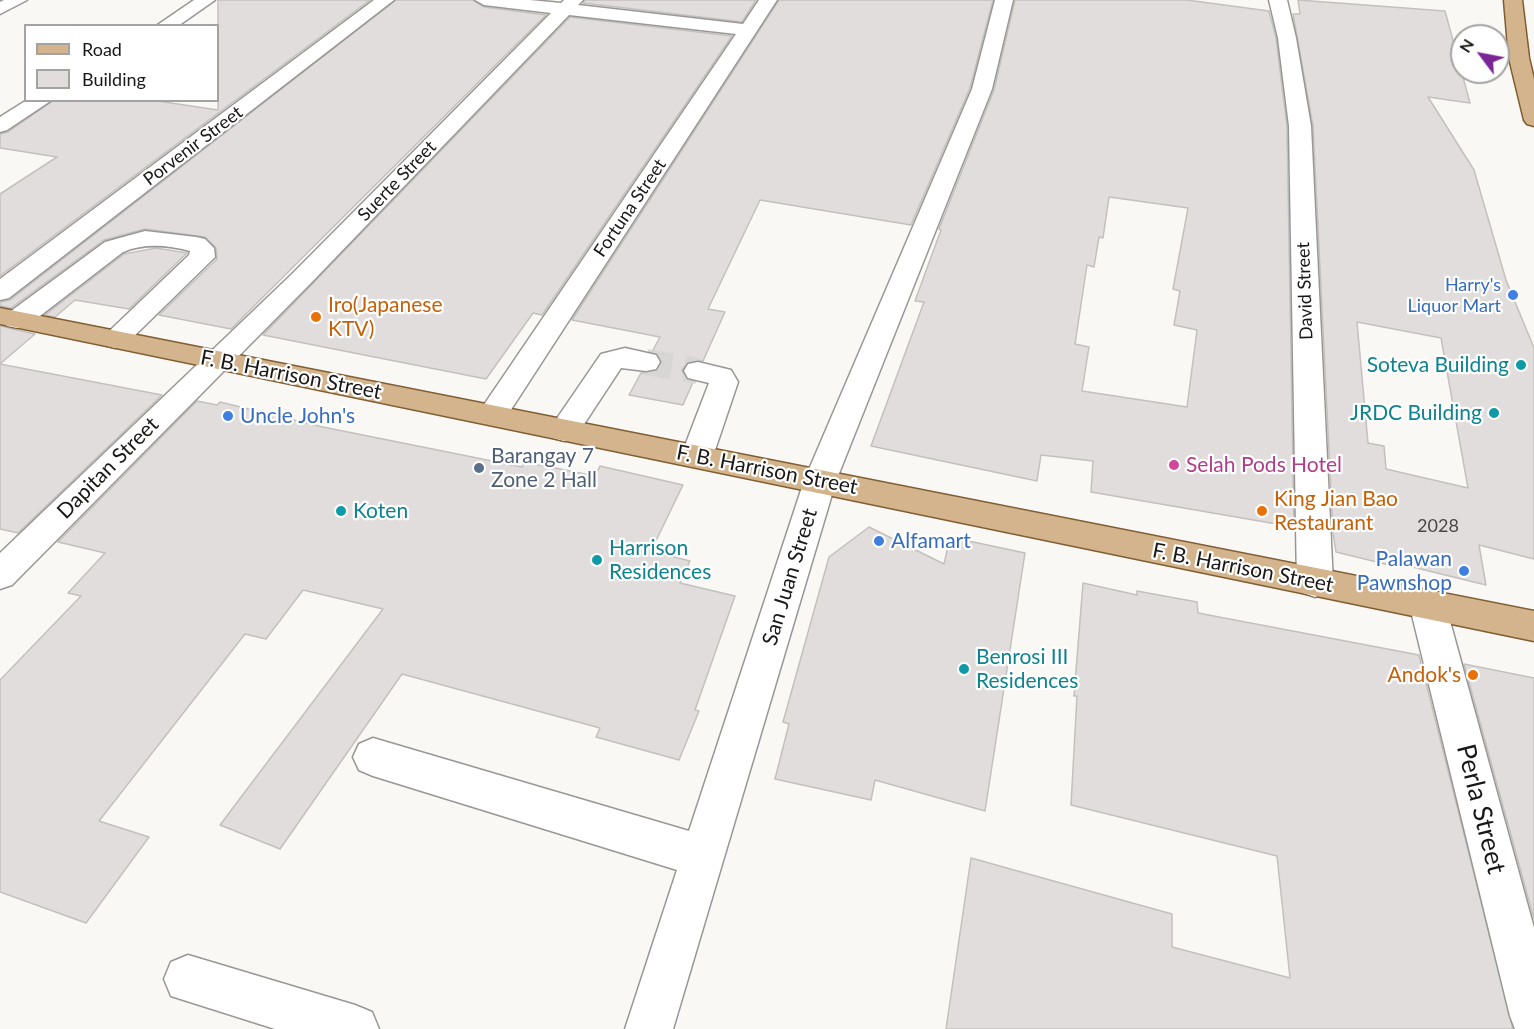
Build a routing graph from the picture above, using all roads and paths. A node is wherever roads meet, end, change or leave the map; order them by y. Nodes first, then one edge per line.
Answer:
1 (18, 0) edge
2 (206, 0) edge
3 (386, 0) edge
4 (484, 0) edge
5 (768, 0) edge
6 (1004, 0) edge
7 (1278, 0) edge
8 (1515, 1) edge
9 (569, 5) edge
10 (0, 9) edge
11 (168, 24) edge
12 (748, 30) junction
13 (39, 102) edge
14 (1534, 120) edge
15 (0, 126) edge
16 (0, 292) edge
17 (9, 318) edge
18 (115, 339) junction
19 (217, 360) junction
20 (646, 362) tunnel mouth
21 (698, 371) tunnel mouth
22 (492, 415) junction
23 (564, 430) junction
24 (697, 456) junction
25 (820, 481) junction
26 (0, 575) edge
27 (1315, 583) junction
28 (1428, 603) junction
29 (1534, 626) edge
30 (373, 757) dead end
31 (703, 857) junction
32 (188, 978) dead end
33 (1534, 1016) edge
34 (355, 1029) edge
35 (649, 1029) edge

1 - 10 street
2 - 11 street
3 - 16 street, Porvenir Street
4 - 9 street
5 - 12 street, Fortuna Street
6 - 25 street, San Juan Street
7 - 27 street, David Street
8 - 14 main road
9 - 12 street
9 - 19 street, Suerte Street
12 - 22 street, Fortuna Street
13 - 15 street
17 - 18 main road, F. B. Harrison Street
17 - 18 street
18 - 19 main road, F. B. Harrison Street
19 - 22 main road, F. B. Harrison Street
19 - 26 street, Dapitan Street
20 - 23 street
21 - 24 street
22 - 23 main road, F. B. Harrison Street
23 - 24 main road, F. B. Harrison Street
24 - 25 main road, F. B. Harrison Street
25 - 27 main road, F. B. Harrison Street
25 - 31 street, San Juan Street
27 - 28 main road, F. B. Harrison Street
28 - 29 main road, F. B. Harrison Street
28 - 33 street, Perla Street
30 - 31 street
31 - 35 street, San Juan Street
32 - 34 street

